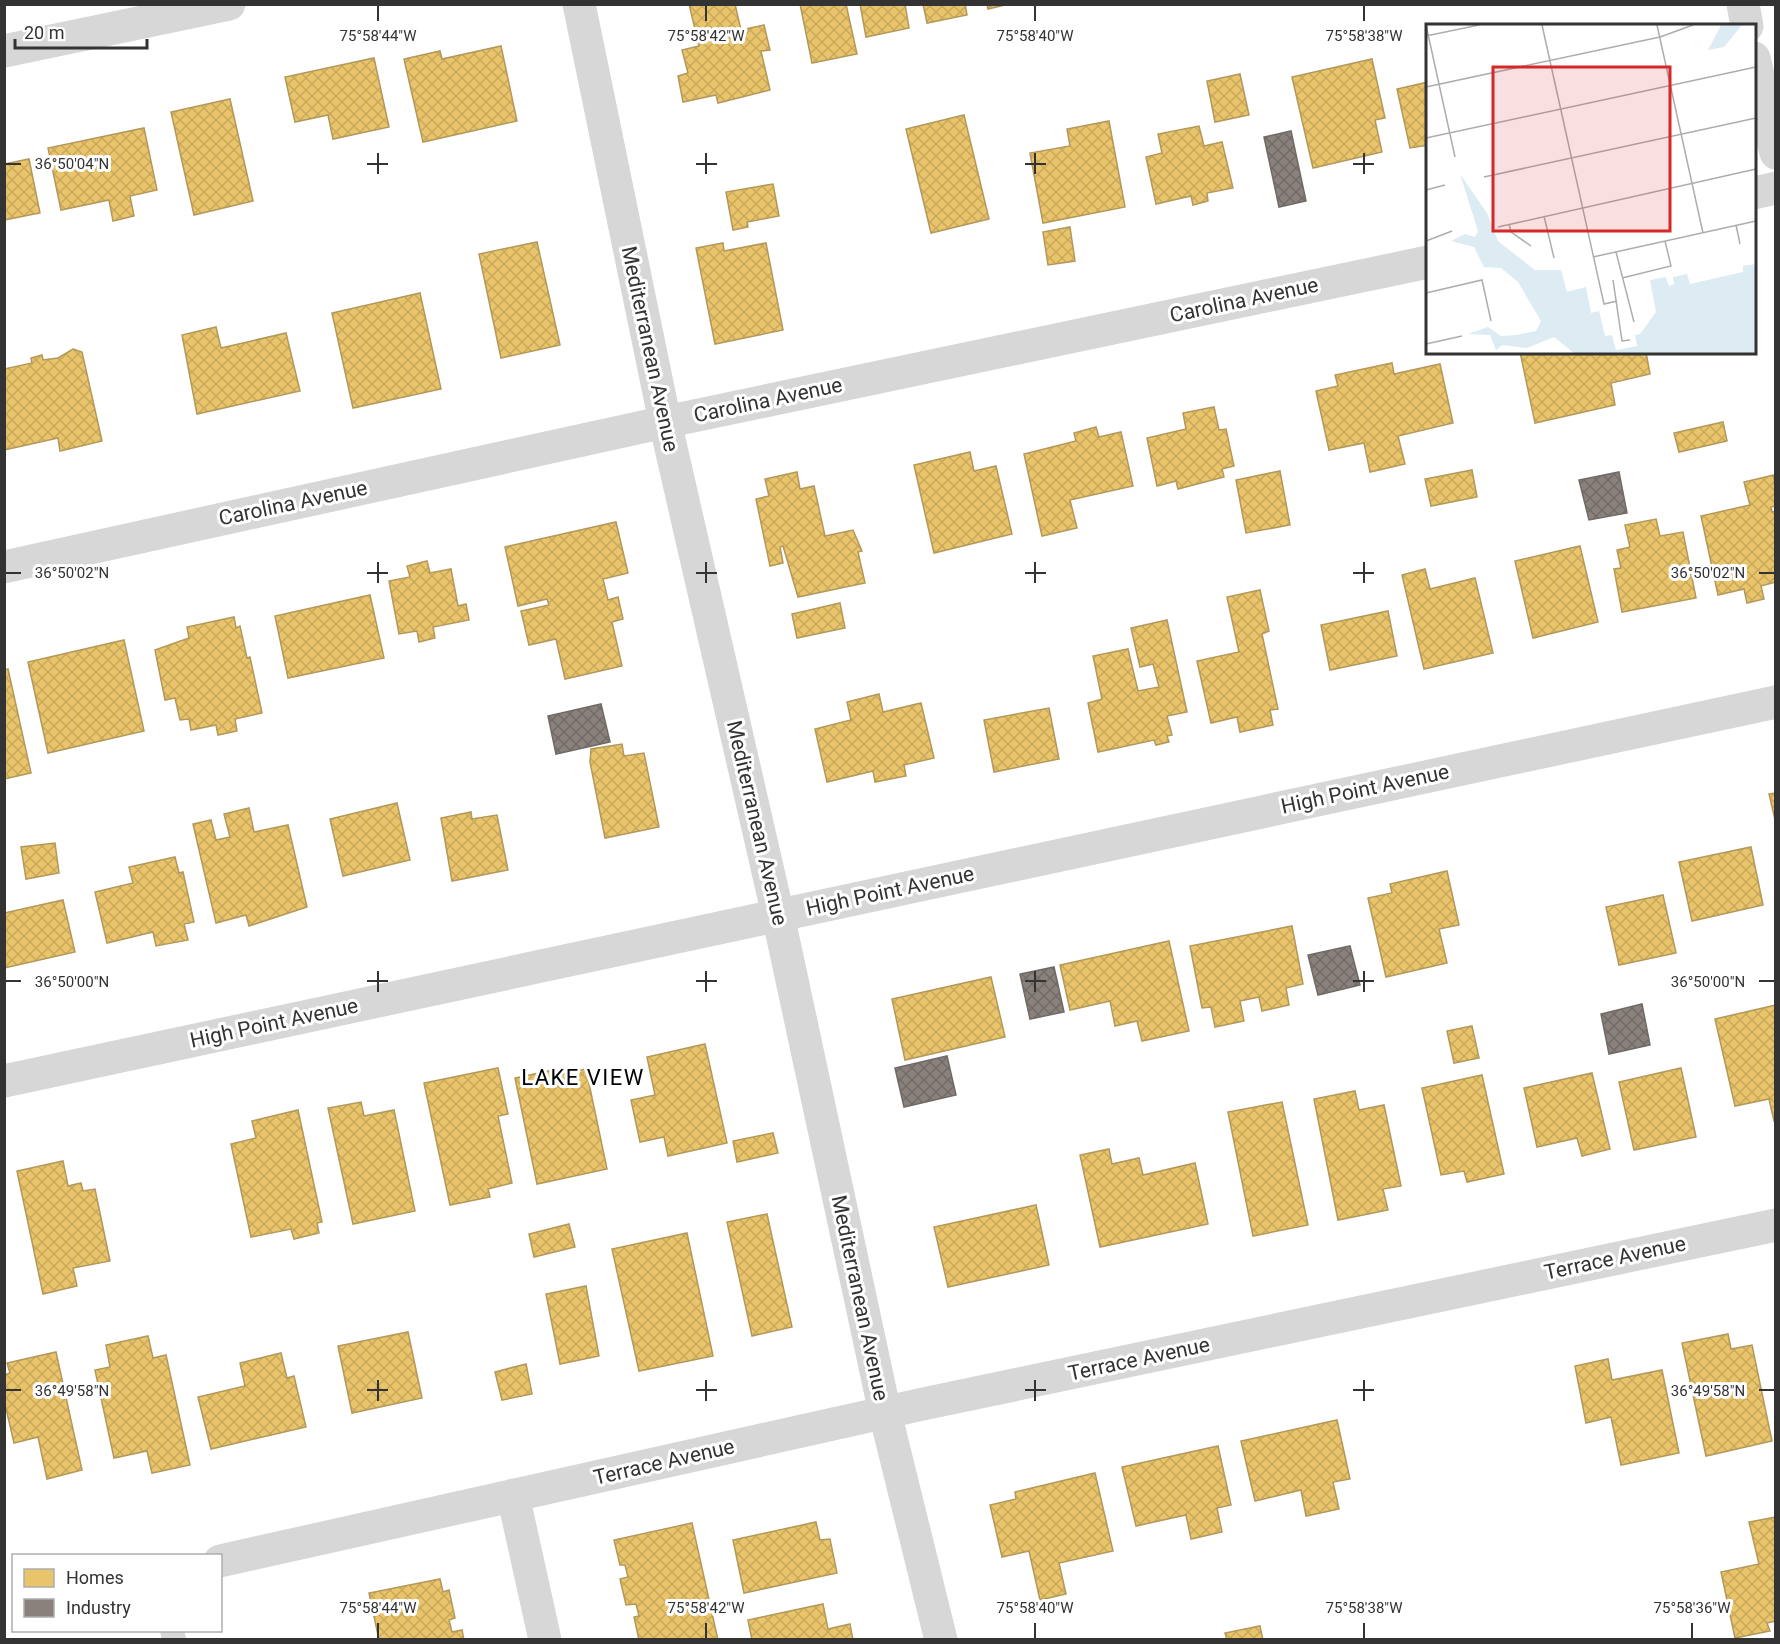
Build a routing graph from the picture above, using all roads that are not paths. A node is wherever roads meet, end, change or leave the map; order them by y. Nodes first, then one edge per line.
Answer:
1 (229, 4) edge
2 (579, 4) edge
3 (1743, 4) edge
4 (1747, 24) edge
5 (4, 51) edge
6 (1756, 63) edge
7 (1776, 153) edge
8 (1776, 188) edge
9 (1756, 193) edge
10 (1426, 262) edge
11 (664, 422) junction
12 (4, 567) edge
13 (1776, 702) edge
14 (778, 915) junction
15 (4, 1081) edge
16 (1776, 1225) edge
17 (885, 1413) junction
18 (513, 1496) junction
19 (222, 1561) edge
20 (545, 1640) edge
21 (941, 1640) edge

1 - 5 street
2 - 11 street, Mediterranean Avenue
3 - 4 street
6 - 7 street
8 - 9 street
10 - 11 street, Carolina Avenue
11 - 12 street, Carolina Avenue
11 - 14 street, Mediterranean Avenue
13 - 14 street, High Point Avenue
14 - 15 street, High Point Avenue
14 - 17 street, Mediterranean Avenue
16 - 17 street, Terrace Avenue
17 - 18 street, Terrace Avenue
17 - 21 street, Mediterranean Avenue
18 - 19 street, Terrace Avenue
18 - 20 street

